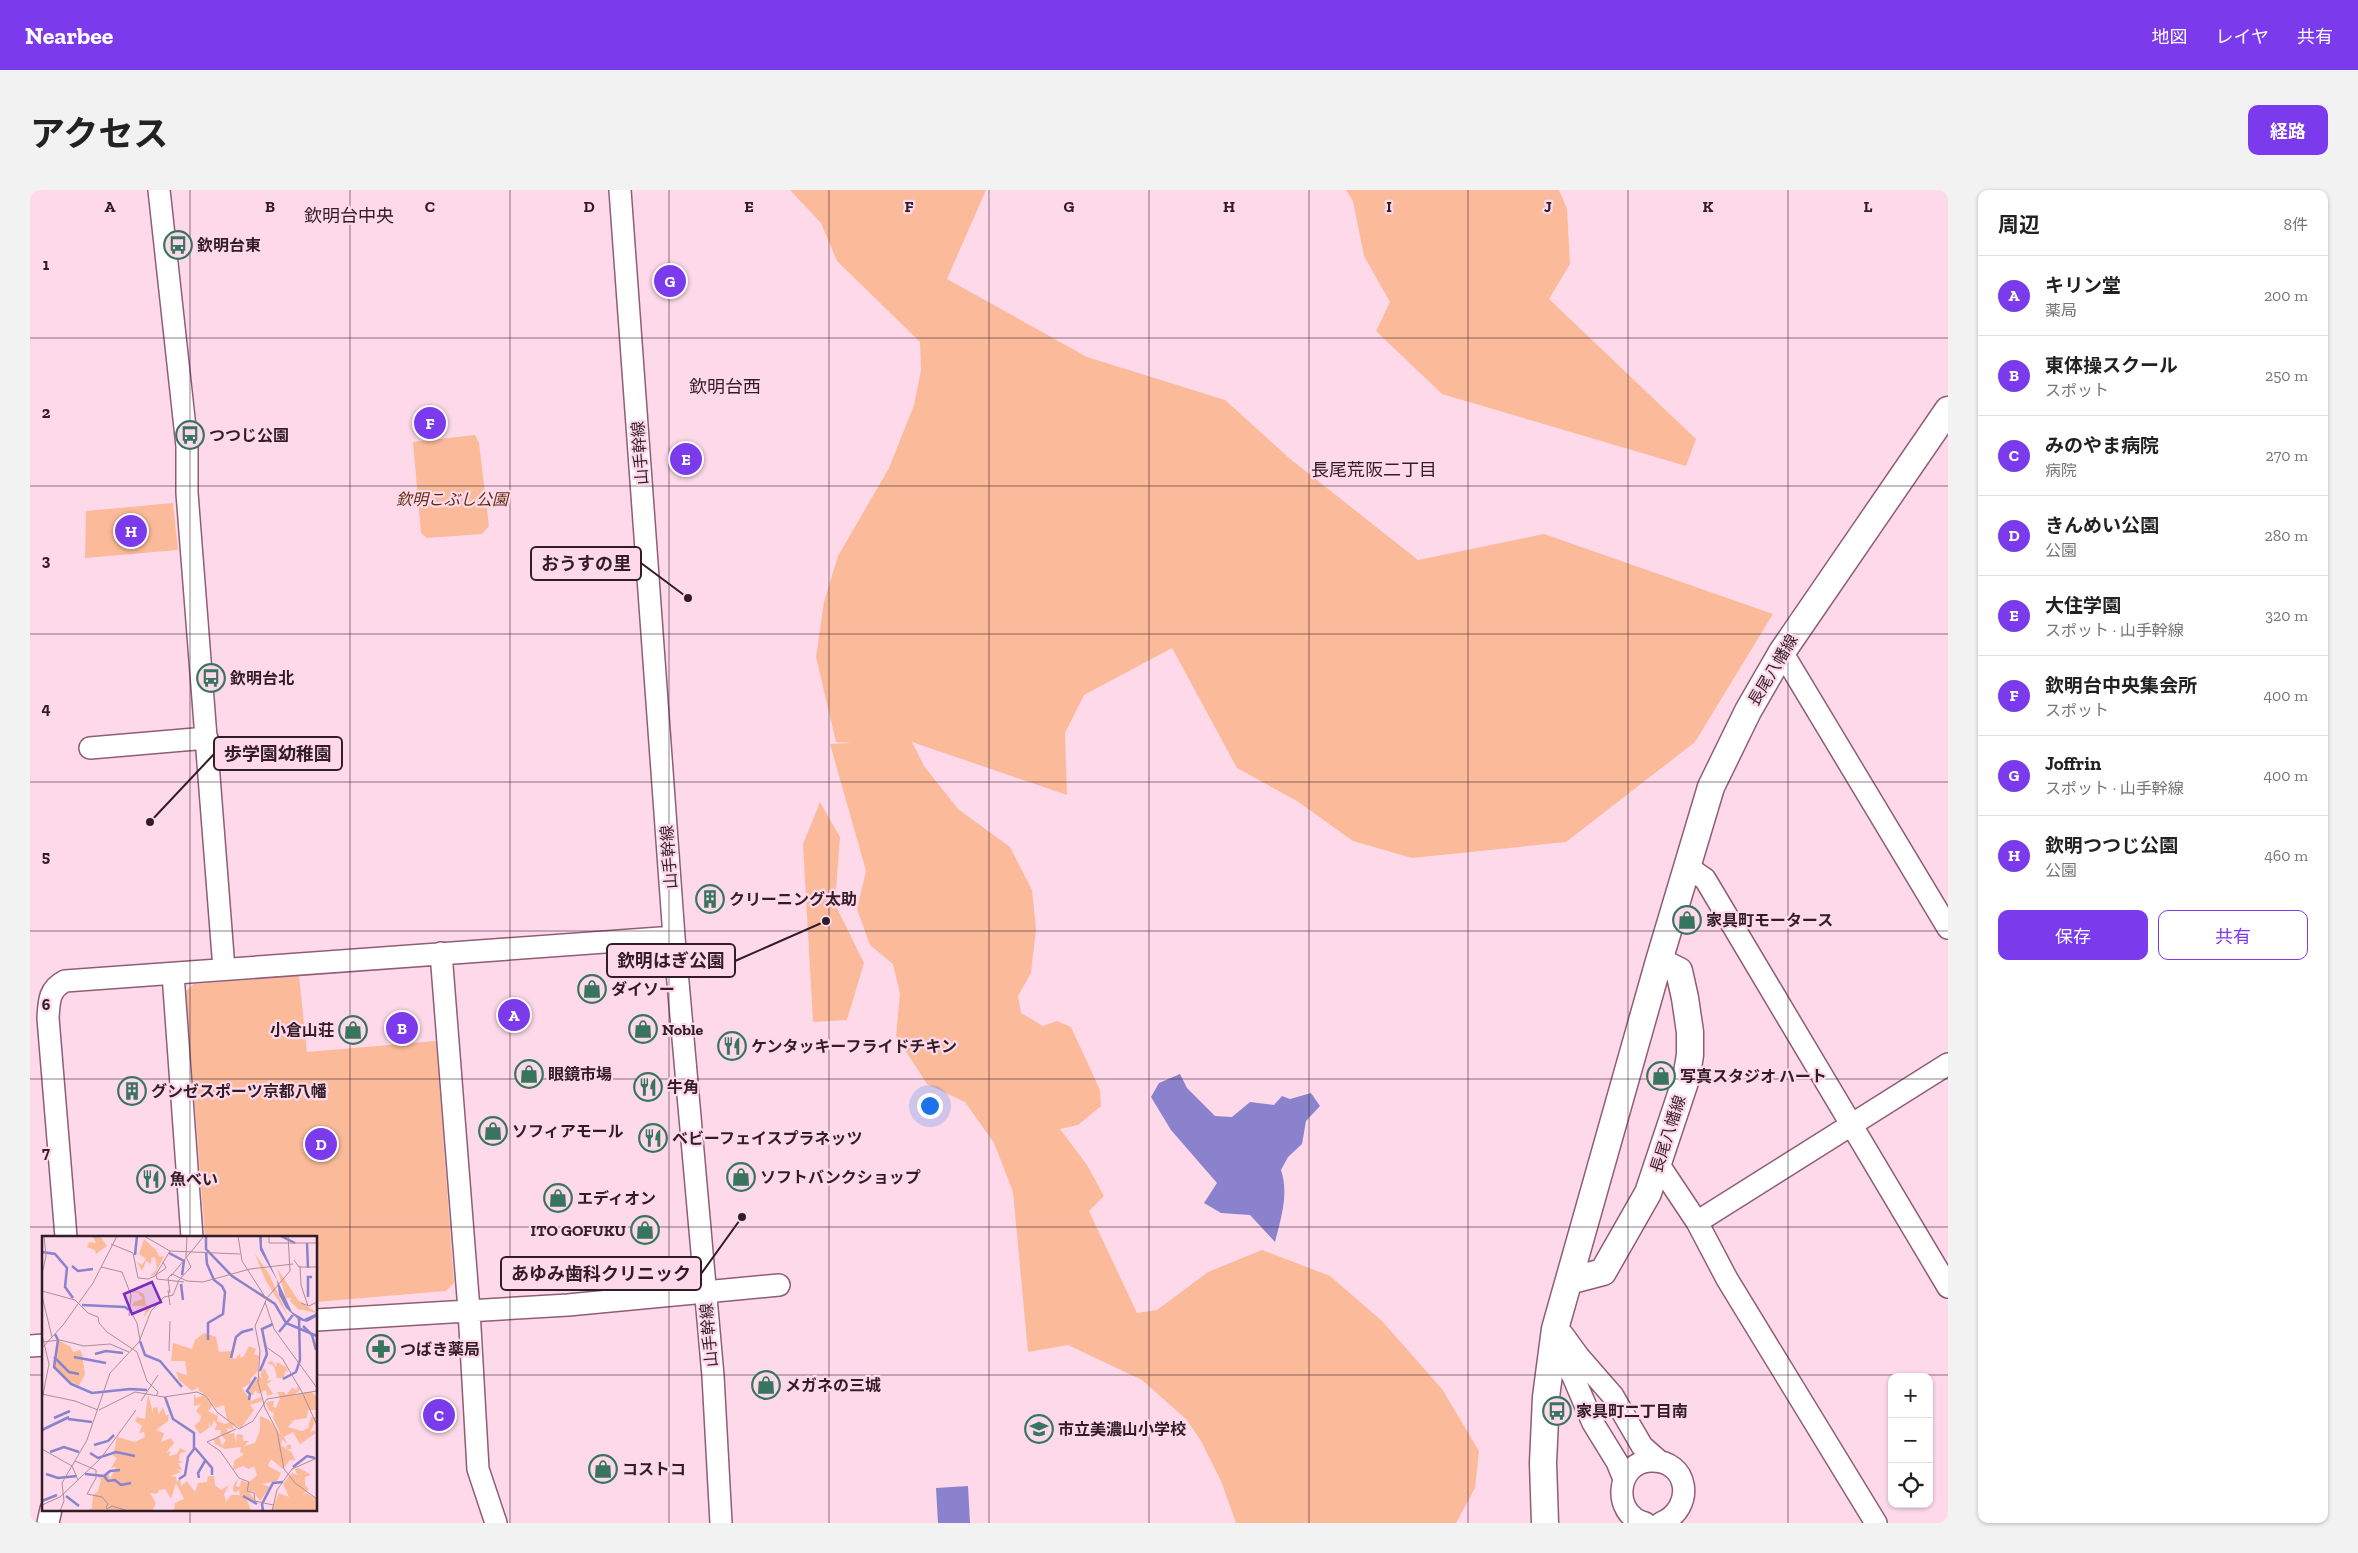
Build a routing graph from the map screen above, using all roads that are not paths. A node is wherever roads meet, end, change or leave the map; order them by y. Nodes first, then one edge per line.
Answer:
1 (159, 190) edge
2 (620, 190) edge
3 (1948, 410) edge
4 (1782, 652) junction
5 (207, 738) junction
6 (90, 748) dead end
7 (1686, 866) junction
8 (1948, 928) edge
9 (674, 937) junction
10 (441, 953) junction
11 (1659, 961) junction
12 (224, 969) junction
13 (173, 974) junction
14 (1948, 1064) edge
15 (1850, 1124) junction
16 (1658, 1165) junction
17 (1696, 1222) junction
18 (66, 1236) edge
19 (192, 1236) edge
20 (1569, 1281) junction
21 (779, 1285) dead end
22 (1948, 1287) edge
23 (705, 1292) junction
24 (470, 1310) junction
25 (318, 1320) edge
26 (1555, 1329) junction
27 (1551, 1355) junction
28 (1659, 1461) junction
29 (1624, 1479) junction
30 (1683, 1503) junction
31 (51, 1510) edge
32 (48, 1523) edge
33 (496, 1523) edge
34 (721, 1523) edge
35 (1545, 1523) edge
36 (1645, 1523) edge
37 (1661, 1523) edge
38 (1689, 1523) edge
39 (1876, 1523) edge

1 - 5 street
2 - 9 street, 山手幹線
3 - 4 main road, 長尾八幡線
4 - 7 main road, 長尾八幡線
4 - 8 street
5 - 6 street
5 - 12 street
7 - 11 main road, 長尾八幡線
7 - 15 street
9 - 10 street
9 - 23 street, 山手幹線
10 - 12 street
10 - 24 street
11 - 16 main road, 長尾八幡線
11 - 20 main road, 長尾八幡線
12 - 13 street
13 - 18 street
13 - 19 street
14 - 15 street
15 - 17 street
15 - 22 street
16 - 17 street
16 - 20 main road, 長尾八幡線
17 - 39 street
20 - 26 main road, 長尾八幡線
21 - 23 street
23 - 24 street
23 - 34 street, 山手幹線
24 - 25 street
24 - 33 street
26 - 27 main road, 長尾八幡線
26 - 28 street
27 - 29 street
27 - 35 main road, 長尾八幡線
28 - 29 street
28 - 30 street
29 - 36 street
30 - 37 street
30 - 38 street
31 - 32 street

